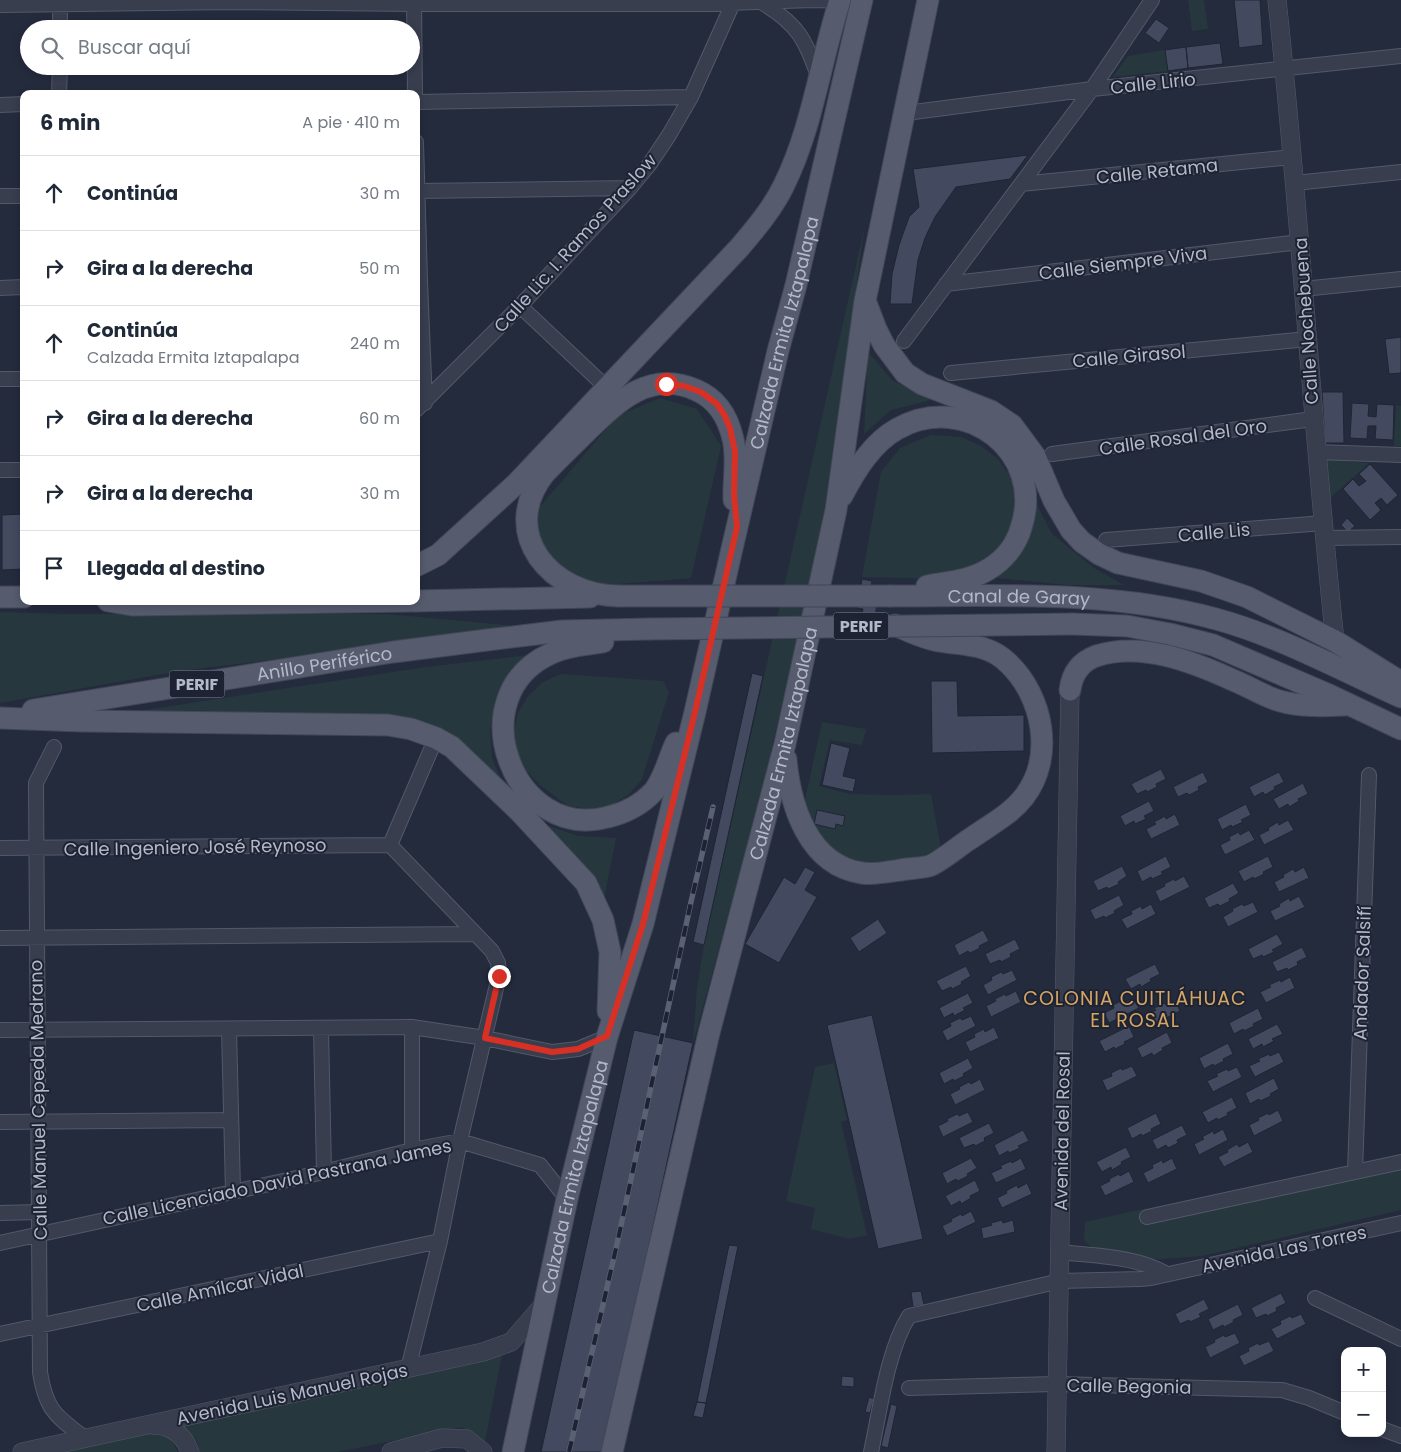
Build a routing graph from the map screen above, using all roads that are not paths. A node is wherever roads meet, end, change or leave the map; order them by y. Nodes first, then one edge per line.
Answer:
1 (840, 0) edge
2 (928, 0) edge
3 (1152, 0) edge
4 (1277, 0) edge
5 (234, 1) edge
6 (862, 1) edge
7 (135, 2) edge
8 (414, 2) edge
9 (699, 2) edge
10 (762, 2) junction
11 (60, 3) edge
12 (733, 3) junction
13 (0, 5) edge
14 (60, 20) edge
15 (414, 20) edge
16 (1401, 56) edge
17 (1284, 69) junction
18 (60, 75) edge
19 (415, 75) edge
20 (819, 79) junction
21 (1092, 89) junction
22 (59, 90) edge
23 (415, 90) edge
24 (691, 96) junction
25 (420, 102) edge
26 (20, 104) edge
27 (0, 105) edge
28 (906, 113) junction
29 (1292, 157) junction
30 (1401, 172) edge
31 (1295, 183) junction
32 (1021, 184) junction
33 (630, 188) junction
34 (420, 191) edge
35 (0, 196) edge
36 (20, 196) edge
37 (1300, 242) junction
38 (1401, 280) edge
39 (946, 284) junction
40 (20, 287) edge
41 (0, 288) edge
42 (1303, 289) junction
43 (865, 302) junction
44 (520, 306) junction
45 (1308, 339) junction
46 (904, 341) dead end
47 (420, 372) edge
48 (951, 373) dead end
49 (0, 379) edge
50 (20, 379) edge
51 (607, 388) junction
52 (421, 407) edge
53 (1313, 419) junction
54 (1316, 452) junction
55 (1052, 454) dead end
56 (1401, 455) edge
57 (0, 470) edge
58 (20, 470) edge
59 (836, 510) junction
60 (737, 527) junction
61 (1323, 531) junction
62 (1401, 537) edge
63 (1106, 540) dead end
64 (420, 564) edge
65 (618, 596) junction
66 (890, 596) junction
67 (0, 597) edge
68 (20, 597) edge
69 (420, 601) edge
70 (895, 625) junction
71 (649, 629) junction
72 (1335, 641) junction
73 (1401, 682) edge
74 (1070, 690) joint
75 (1401, 698) edge
76 (1350, 705) junction
77 (695, 712) junction
78 (0, 717) edge
79 (1401, 729) edge
80 (436, 738) junction
81 (785, 744) junction
82 (54, 747) dead end
83 (1368, 775) dead end
84 (390, 845) junction
85 (0, 848) edge
86 (35, 848) junction
87 (475, 934) junction
88 (0, 938) edge
89 (37, 938) junction
90 (412, 1027) junction
91 (229, 1029) junction
92 (321, 1029) junction
93 (0, 1030) edge
94 (38, 1030) junction
95 (607, 1036) junction
96 (485, 1038) junction
97 (231, 1120) junction
98 (0, 1122) edge
99 (38, 1122) junction
100 (460, 1141) junction
101 (412, 1150) junction
102 (1401, 1162) edge
103 (324, 1172) junction
104 (1355, 1172) junction
105 (233, 1191) junction
106 (567, 1198) junction
107 (39, 1212) junction
108 (0, 1213) edge
109 (1148, 1217) dead end
110 (1401, 1223) edge
111 (39, 1234) junction
112 (440, 1241) junction
113 (0, 1242) edge
114 (1060, 1252) junction
115 (1167, 1274) junction
116 (1060, 1281) junction
117 (1315, 1298) dead end
118 (544, 1304) junction
119 (39, 1326) junction
120 (0, 1334) edge
121 (1401, 1339) edge
122 (408, 1369) junction
123 (1057, 1384) junction
124 (908, 1388) dead end
125 (1341, 1411) edge
126 (146, 1425) junction
127 (1386, 1430) edge
128 (1401, 1436) edge
129 (86, 1439) junction
130 (22, 1452) edge
131 (190, 1452) edge
132 (391, 1452) edge
133 (483, 1452) edge
134 (513, 1452) edge
135 (612, 1452) edge
136 (871, 1452) edge
137 (1056, 1452) edge

1 - 6 street
1 - 10 street
1 - 20 main road
2 - 28 main road, Calzada Ermita Iztapalapa
3 - 21 street
4 - 17 street, Calle Nochebuena
5 - 7 street
5 - 8 street
6 - 60 main road, Calzada Ermita Iztapalapa
7 - 11 street
8 - 9 street
8 - 15 street
9 - 12 street
10 - 12 street
10 - 20 street
11 - 13 street
11 - 14 street
12 - 24 street, Calle Lic. I. Ramos Praslow
16 - 17 street, Calle Lirio
17 - 21 street, Calle Lirio
17 - 29 street, Calle Nochebuena
18 - 22 street
19 - 23 street
20 - 51 main road
21 - 28 street, Calle Lirio
21 - 32 street
24 - 25 street
24 - 33 street, Calle Lic. I. Ramos Praslow
26 - 27 street
28 - 43 main road, Calzada Ermita Iztapalapa
29 - 31 street, Calle Nochebuena
29 - 32 street, Calle Retama
30 - 31 street
31 - 37 street, Calle Nochebuena
32 - 39 street
33 - 34 street
33 - 44 street, Calle Lic. I. Ramos Praslow
35 - 36 street
37 - 39 street, Calle Siempre Viva
37 - 42 street, Calle Nochebuena
38 - 42 street
39 - 46 street
40 - 41 street
42 - 45 street, Calle Nochebuena
43 - 59 main road, Calzada Ermita Iztapalapa
43 - 72 main road
44 - 51 street
44 - 52 street, Calle Lic. I. Ramos Praslow
45 - 48 street, Calle Girasol
45 - 53 street, Calle Nochebuena
47 - 52 street
49 - 50 street
51 - 64 main road
53 - 54 street, Calle Nochebuena
53 - 55 street, Calle Rosal del Oro
54 - 56 street
54 - 61 street, Calle Nochebuena
57 - 58 street
59 - 66 main road
59 - 81 main road, Calzada Ermita Iztapalapa
60 - 65 main road
60 - 77 main road, Calzada Ermita Iztapalapa
61 - 62 street, Calle Lis
61 - 63 street, Calle Lis
61 - 72 street, Calle Nochebuena
65 - 66 main road, Canal de Garay / PERIF, bridge
65 - 69 main road, PERIF
66 - 75 main road, Canal de Garay / PERIF
67 - 68 main road
70 - 71 main road, Canal de Garay / PERIF, bridge
70 - 76 main road, Canal de Garay / PERIF, bridge
70 - 81 main road
71 - 77 main road
71 - 78 main road, Anillo Periférico / PERIF
72 - 73 main road
74 - 76 main road
74 - 114 street, Avenida del Rosal
76 - 79 main road, Canal de Garay / PERIF
77 - 95 main road, Calzada Ermita Iztapalapa
78 - 80 main road
80 - 84 street
80 - 95 main road
81 - 135 main road, Calzada Ermita Iztapalapa
82 - 86 street, Calle Manuel Cepeda Medrano
83 - 104 street, Andador Salsifí
84 - 86 street, Calle Ingeniero José Reynoso
84 - 87 street
85 - 86 street, Calle Ingeniero José Reynoso
86 - 89 street, Calle Manuel Cepeda Medrano
87 - 89 street
87 - 96 street
88 - 89 street
89 - 94 street, Calle Manuel Cepeda Medrano
90 - 92 street
90 - 96 street
90 - 101 street
91 - 92 street
91 - 94 street
91 - 97 street
92 - 103 street
93 - 94 street
94 - 99 street, Calle Manuel Cepeda Medrano
95 - 96 street
95 - 106 main road, Calzada Ermita Iztapalapa
96 - 100 street
97 - 99 street
97 - 105 street
98 - 99 street
99 - 107 street, Calle Manuel Cepeda Medrano
100 - 101 street, Calle Licenciado David Pastrana James
100 - 106 street, Calle Licenciado David Pastrana James
100 - 112 street
101 - 103 street, Calle Licenciado David Pastrana James
102 - 104 street
103 - 105 street, Calle Licenciado David Pastrana James
104 - 109 street
105 - 111 street, Calle Licenciado David Pastrana James
106 - 118 main road, Calzada Ermita Iztapalapa
107 - 108 street
107 - 111 street, Calle Manuel Cepeda Medrano
110 - 115 street, Avenida Las Torres
111 - 113 street, Calle Licenciado David Pastrana James
111 - 119 street, Calle Manuel Cepeda Medrano
112 - 119 street, Calle Amílcar Vidal
112 - 122 street
114 - 115 street
114 - 116 street, Avenida del Rosal
115 - 116 street, Avenida Las Torres
116 - 123 street, Avenida del Rosal
116 - 136 street, Avenida Las Torres
117 - 121 street
118 - 122 street, Avenida Luis Manuel Rojas
118 - 134 main road, Calzada Ermita Iztapalapa
119 - 120 street, Calle Amílcar Vidal
119 - 129 street, Calle Manuel Cepeda Medrano
122 - 126 street, Avenida Luis Manuel Rojas
123 - 124 street, Calle Begonia
123 - 125 street, Calle Begonia
123 - 137 street, Avenida del Rosal
126 - 129 street, Avenida Luis Manuel Rojas
126 - 131 street
127 - 128 street
129 - 130 street, Avenida Luis Manuel Rojas
132 - 133 street

